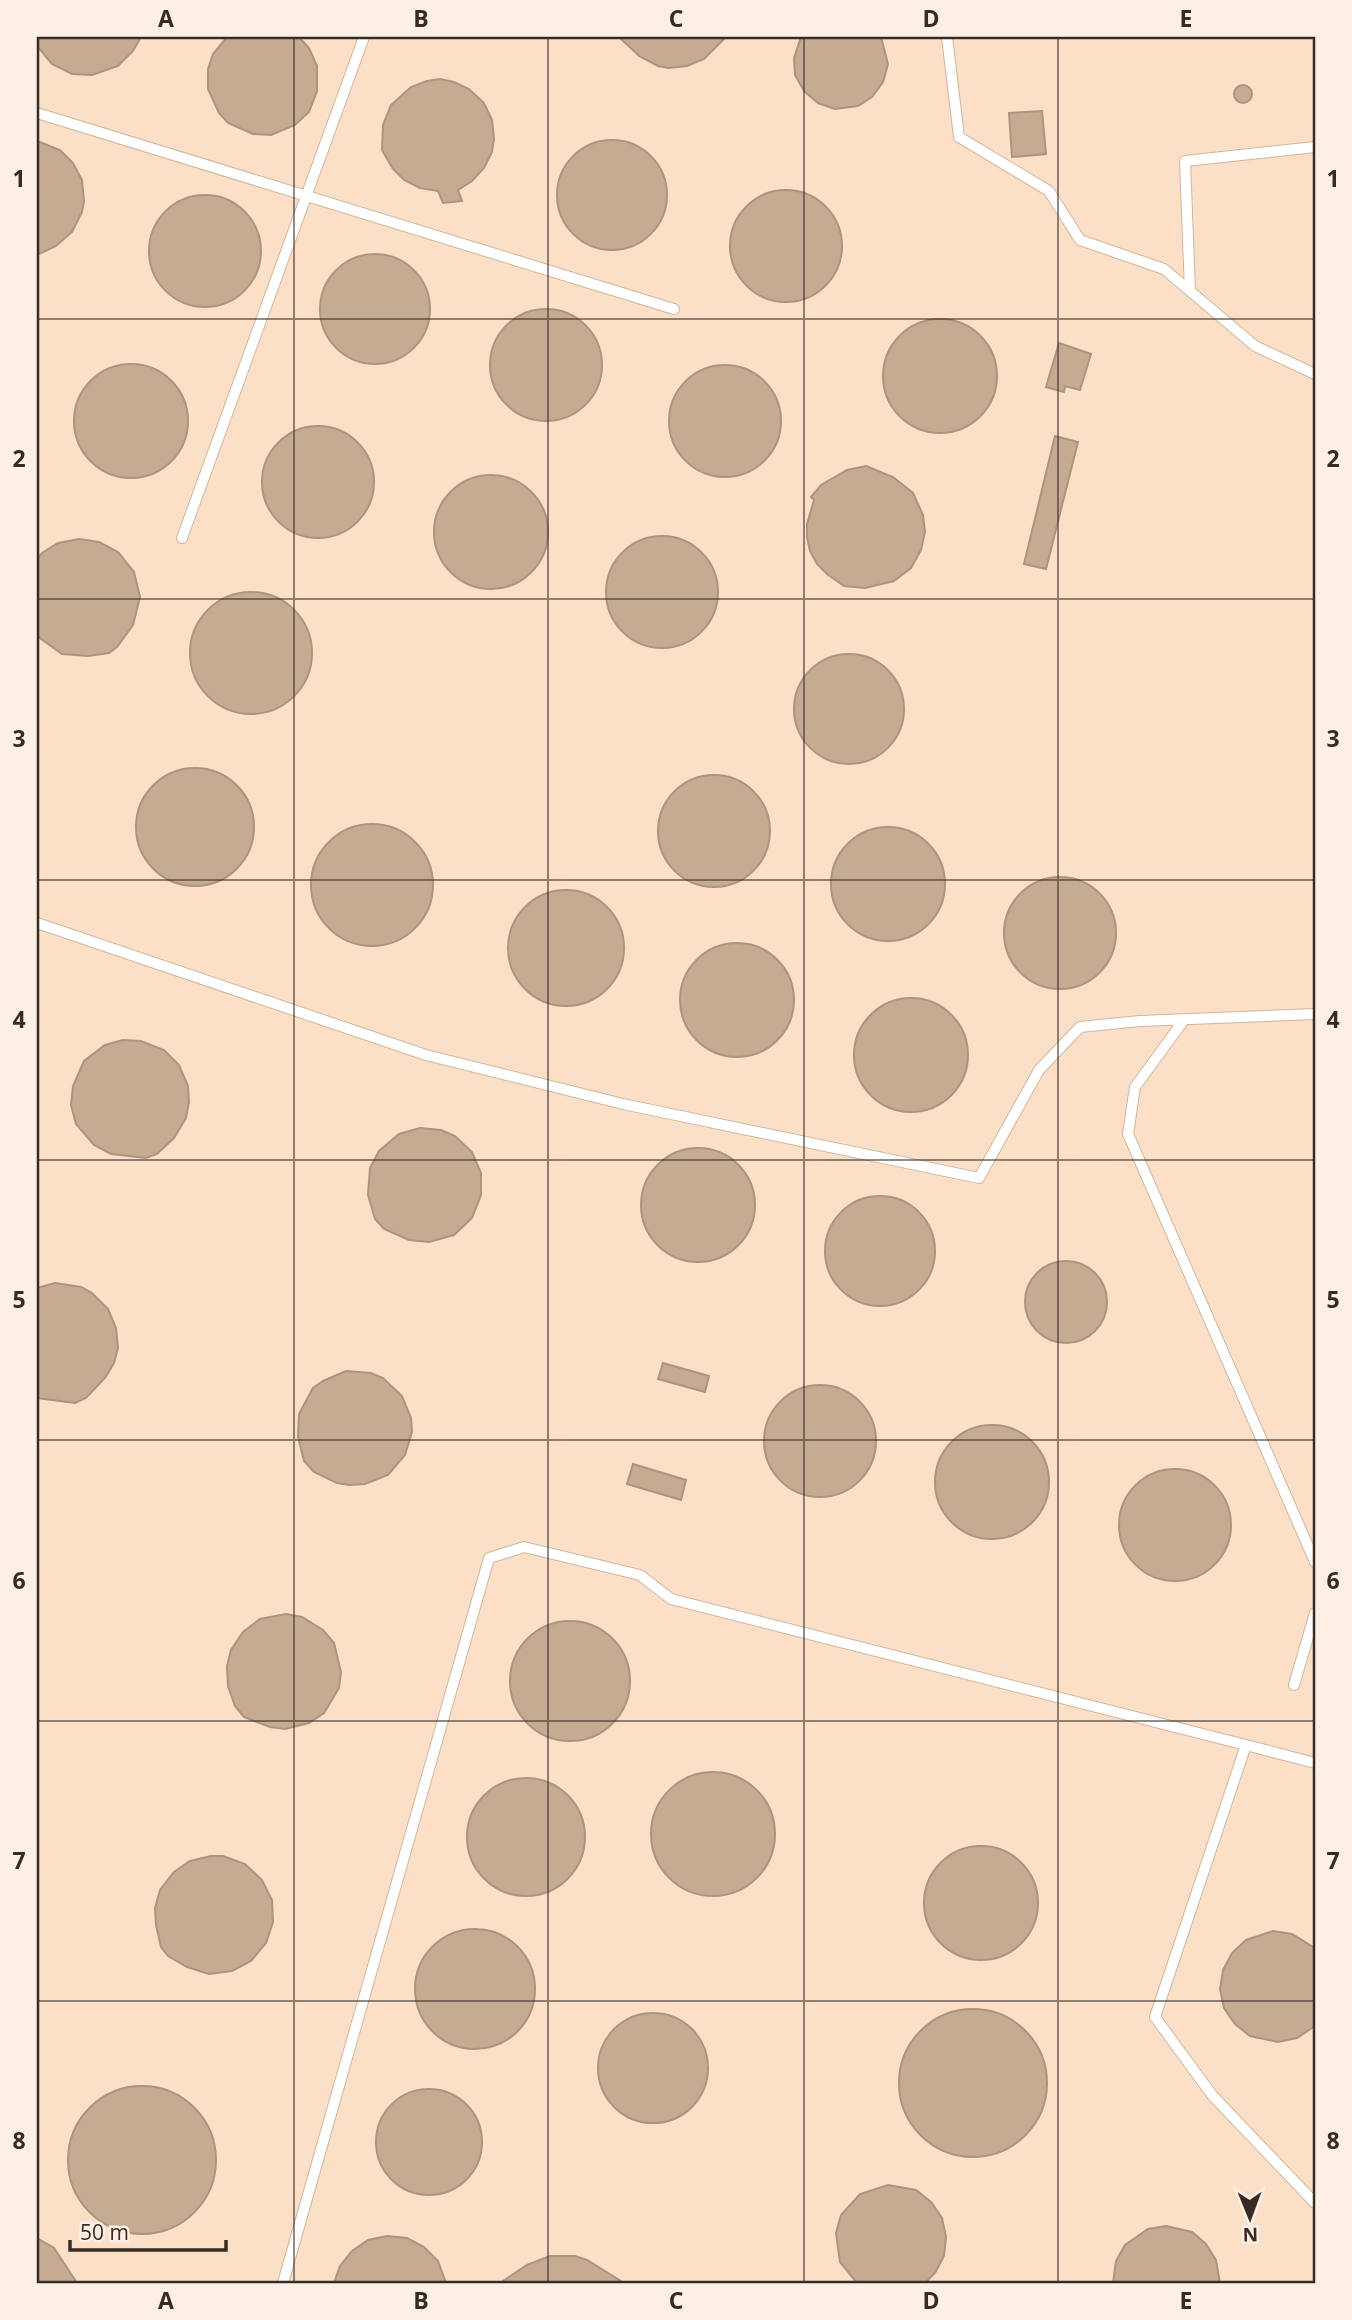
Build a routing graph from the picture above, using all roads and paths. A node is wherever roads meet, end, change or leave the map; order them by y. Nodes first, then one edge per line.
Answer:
1 (364, 37) edge
2 (947, 37) edge
3 (37, 113) edge
4 (1315, 147) edge
5 (308, 196) junction
6 (1190, 291) junction
7 (674, 309) dead end
8 (1315, 374) edge
9 (182, 538) dead end
10 (37, 923) edge
11 (1315, 1014) edge
12 (1184, 1020) junction
13 (1315, 1562) edge
14 (1315, 1613) edge
15 (1294, 1685) dead end
16 (1246, 1745) junction
17 (1315, 1763) edge
18 (1315, 2203) edge
19 (283, 2283) edge

1 - 5 lane
2 - 6 lane
3 - 5 lane
4 - 6 lane
5 - 7 lane
5 - 9 lane
6 - 8 lane
10 - 12 lane
11 - 12 lane
12 - 13 lane
14 - 15 lane
16 - 17 lane
16 - 18 lane
16 - 19 lane

